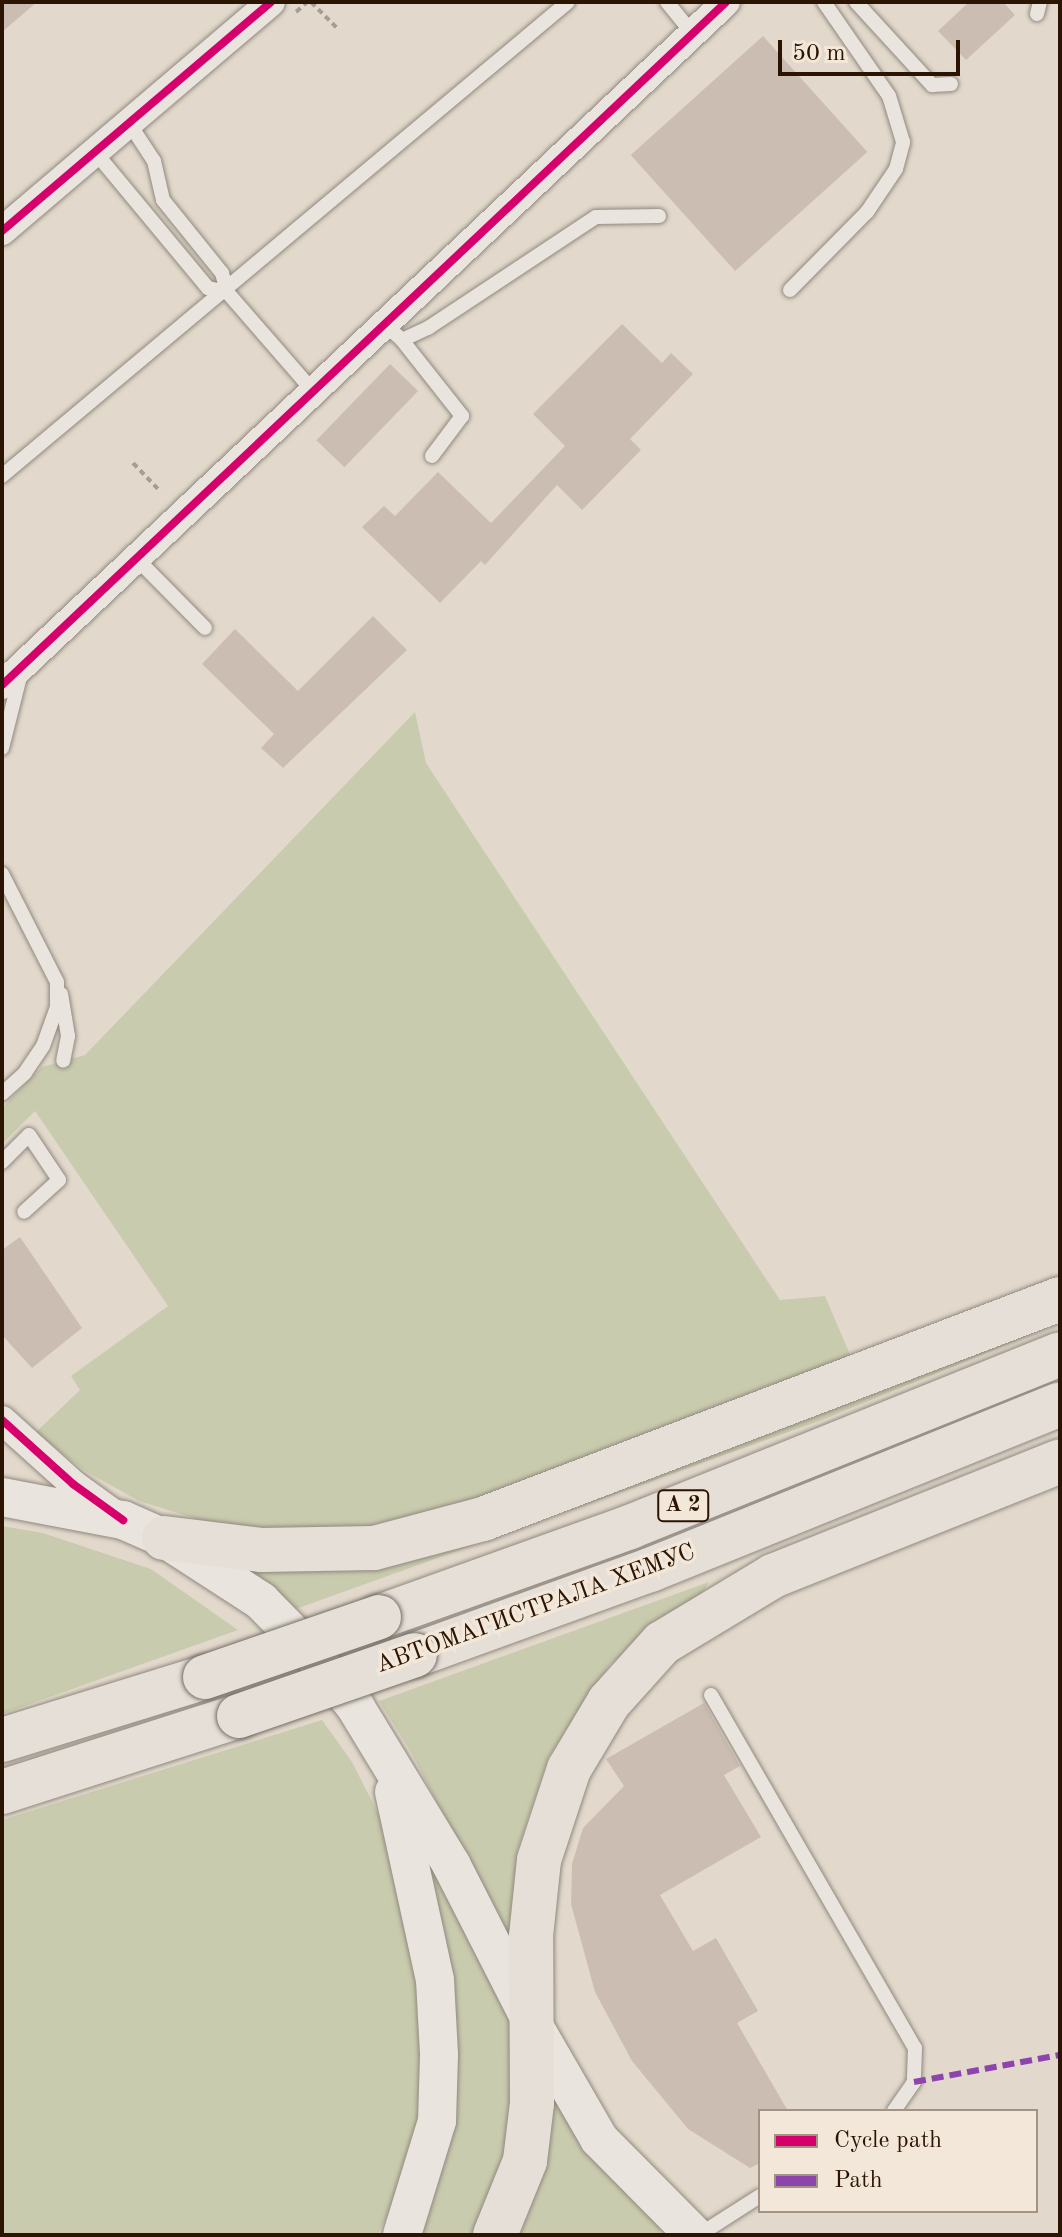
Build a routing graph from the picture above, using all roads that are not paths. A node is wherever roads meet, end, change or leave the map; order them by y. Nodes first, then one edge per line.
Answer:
1 (271, 2) edge
2 (568, 2) edge
3 (667, 2) edge
4 (726, 2) edge
5 (824, 2) edge
6 (856, 2) edge
7 (693, 34) junction
8 (951, 84) dead end
9 (129, 123) junction
10 (95, 152) junction
11 (659, 216) dead end
12 (2, 231) edge
13 (790, 290) dead end
14 (227, 292) junction
15 (393, 333) junction
16 (313, 391) junction
17 (432, 456) dead end
18 (2, 476) edge
19 (134, 556) junction
20 (205, 628) dead end
21 (23, 665) junction
22 (2, 685) edge
23 (2, 748) edge
24 (2, 874) edge
25 (57, 982) junction
26 (63, 1061) dead end
27 (2, 1094) edge
28 (2, 1162) edge
29 (24, 1212) dead end
30 (1060, 1299) edge
31 (1060, 1354) edge
32 (1060, 1404) edge
33 (2, 1420) edge
34 (1060, 1461) edge
35 (2, 1497) edge
36 (123, 1520) junction
37 (164, 1538) junction
38 (711, 1695) dead end
39 (2, 1740) edge
40 (387, 1759) junction
41 (2, 1792) edge
42 (531, 2021) junction
43 (895, 2109) edge
44 (758, 2197) edge
45 (402, 2235) edge
46 (495, 2235) edge
47 (696, 2235) edge

1 - 9 street
2 - 14 lane
3 - 7 lane
4 - 7 street
5 - 13 lane
6 - 8 lane
7 - 15 street
9 - 10 street
9 - 14 lane
10 - 12 street
10 - 14 lane
11 - 15 lane
14 - 16 lane
14 - 18 lane
15 - 16 street
15 - 17 lane
16 - 19 street
19 - 20 lane
19 - 21 street
21 - 22 street
21 - 23 lane
24 - 25 lane
25 - 26 lane
25 - 27 lane
28 - 29 lane
30 - 37 highway
31 - 39 highway, АВТОМАГИСТРАЛА ХЕМУС / A 2, bridge
32 - 41 highway, АВТОМАГИСТРАЛА ХЕМУС / A 2, bridge
33 - 36 street
34 - 42 highway
35 - 36 main road
36 - 37 main road
37 - 40 main road
38 - 43 lane
40 - 42 main road
40 - 45 main road
42 - 46 highway
42 - 47 main road
44 - 47 lane

